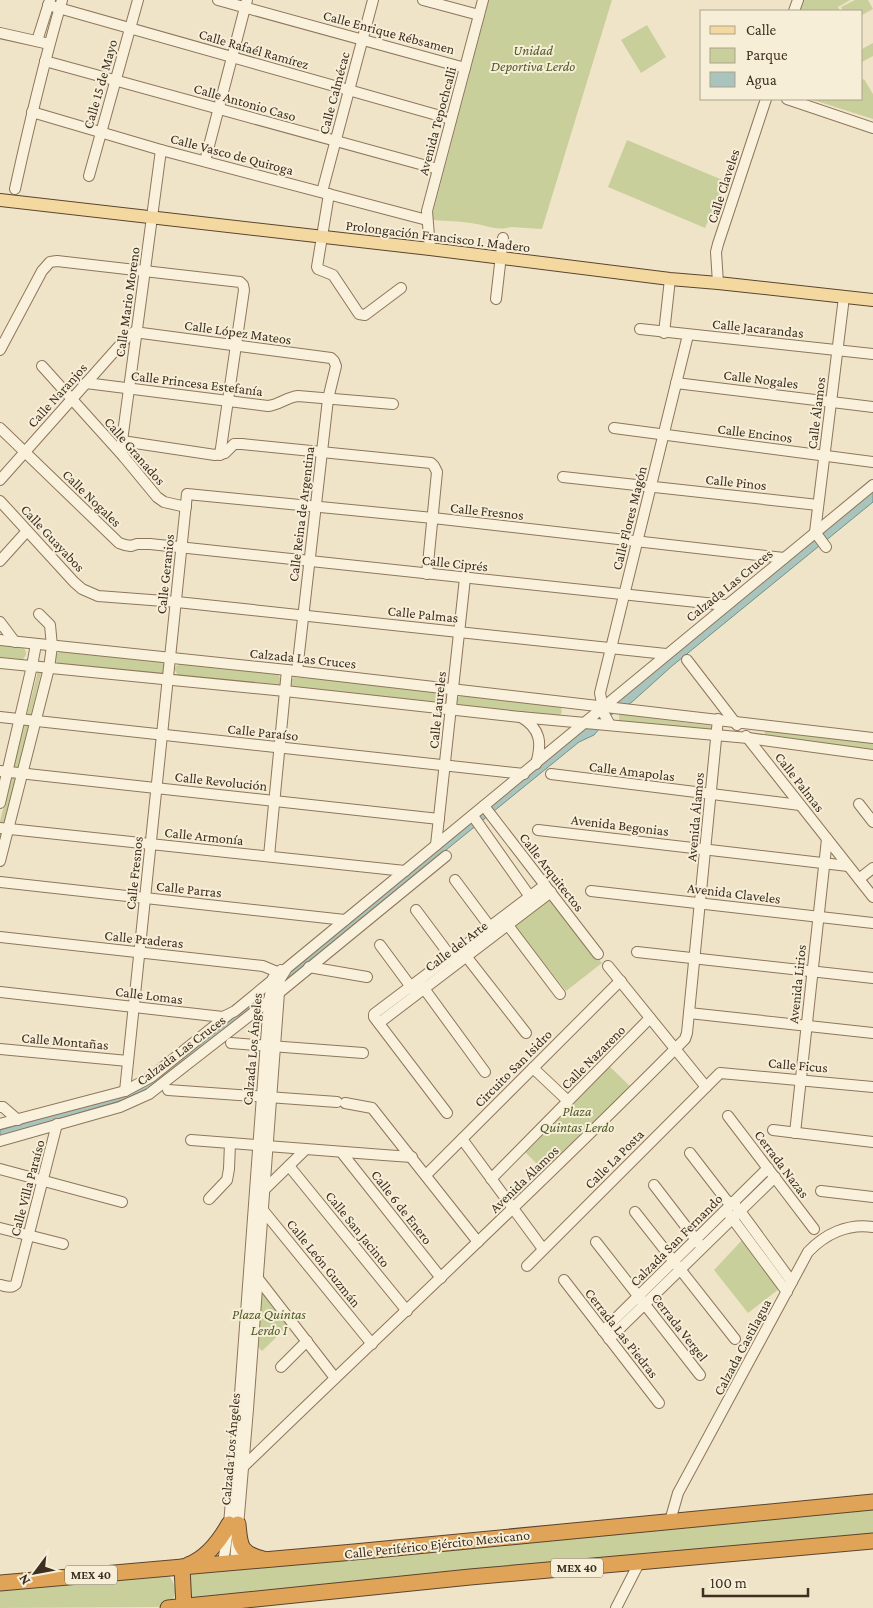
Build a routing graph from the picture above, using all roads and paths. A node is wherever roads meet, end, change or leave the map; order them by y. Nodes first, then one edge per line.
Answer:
1 (138, 0) edge
2 (218, 0) edge
3 (373, 0) edge
4 (423, 0) edge
5 (483, 0) edge
6 (49, 2) edge
7 (61, 4) edge
8 (246, 4) edge
9 (479, 15) junction
10 (130, 28) junction
11 (0, 33) edge
12 (363, 39) junction
13 (37, 41) junction
14 (49, 44) junction
15 (231, 57) junction
16 (45, 61) junction
17 (465, 68) junction
18 (115, 80) junction
19 (349, 90) junction
20 (766, 100) edge
21 (790, 100) edge
22 (218, 109) junction
23 (32, 112) junction
24 (452, 119) junction
25 (873, 128) edge
26 (101, 133) junction
27 (335, 142) junction
28 (161, 150) junction
29 (205, 161) junction
30 (438, 169) junction
31 (89, 176) dead end
32 (15, 189) dead end
33 (325, 193) junction
34 (0, 200) edge
35 (152, 217) junction
36 (427, 220) junction
37 (321, 237) junction
38 (503, 238) dead end
39 (430, 249) junction
40 (500, 258) junction
41 (145, 271) junction
42 (670, 279) junction
43 (718, 283) junction
44 (401, 288) dead end
45 (844, 297) junction
46 (496, 299) dead end
47 (873, 300) edge
48 (640, 329) dead end
49 (136, 332) junction
50 (664, 333) junction
51 (688, 335) junction
52 (236, 345) junction
53 (0, 350) edge
54 (838, 350) junction
55 (873, 354) edge
56 (334, 361) joint
57 (42, 366) dead end
58 (86, 383) junction
59 (676, 383) junction
60 (129, 388) junction
61 (71, 399) junction
62 (328, 399) junction
63 (228, 401) junction
64 (831, 402) junction
65 (393, 404) dead end
66 (873, 407) edge
67 (0, 428) edge
68 (614, 428) dead end
69 (663, 435) junction
70 (122, 441) junction
71 (25, 452) junction
72 (322, 452) junction
73 (220, 455) junction
74 (824, 455) junction
75 (124, 457) junction
76 (873, 462) edge
77 (563, 477) dead end
78 (0, 480) edge
79 (873, 485) edge
80 (651, 487) junction
81 (187, 494) joint
82 (0, 502) edge
83 (818, 506) junction
84 (186, 507) junction
85 (315, 507) junction
86 (432, 518) junction
87 (27, 531) junction
88 (820, 539) junction
89 (637, 542) junction
90 (182, 548) junction
91 (784, 558) junction
92 (0, 561) edge
93 (309, 561) junction
94 (427, 574) junction
95 (465, 578) junction
96 (624, 594) junction
97 (177, 602) junction
98 (725, 605) junction
99 (39, 614) dead end
100 (303, 615) junction
101 (0, 622) edge
102 (459, 631) junction
103 (0, 640) edge
104 (15, 642) junction
105 (36, 644) junction
106 (52, 646) junction
107 (611, 648) junction
108 (666, 654) junction
109 (170, 658) junction
110 (687, 660) dead end
111 (0, 663) edge
112 (32, 666) junction
113 (49, 668) junction
114 (292, 670) junction
115 (168, 680) junction
116 (453, 689) junction
117 (624, 689) junction
118 (285, 691) junction
119 (602, 707) junction
120 (451, 709) junction
121 (627, 710) junction
122 (0, 717) edge
123 (520, 717) junction
124 (19, 719) junction
125 (718, 719) junction
126 (36, 721) junction
127 (736, 722) junction
128 (583, 723) junction
129 (610, 725) junction
130 (162, 734) junction
131 (717, 735) junction
132 (748, 738) junction
133 (873, 738) edge
134 (279, 747) junction
135 (873, 755) edge
136 (536, 764) junction
137 (445, 765) junction
138 (4, 771) edge
139 (22, 774) junction
140 (524, 774) junction
141 (551, 774) dead end
142 (156, 788) junction
143 (711, 794) junction
144 (274, 801) junction
145 (0, 803) edge
146 (859, 804) dead end
147 (800, 805) junction
148 (484, 806) junction
149 (473, 816) junction
150 (439, 819) junction
151 (493, 819) junction
152 (873, 822) edge
153 (482, 828) junction
154 (4, 829) edge
155 (538, 830) dead end
156 (509, 837) junction
157 (827, 839) junction
158 (151, 844) junction
159 (436, 845) junction
160 (495, 848) junction
161 (706, 849) junction
162 (269, 856) junction
163 (446, 856) dead end
164 (0, 861) edge
165 (824, 862) junction
166 (848, 866) junction
167 (873, 868) edge
168 (405, 871) junction
169 (858, 879) junction
170 (455, 880) dead end
171 (0, 882) edge
172 (548, 888) junction
173 (591, 891) dead end
174 (873, 897) edge
175 (145, 898) junction
176 (532, 900) junction
177 (701, 902) junction
178 (416, 910) dead end
179 (818, 916) junction
180 (345, 920) junction
181 (505, 921) junction
182 (873, 923) edge
183 (493, 930) junction
184 (0, 937) edge
185 (380, 945) dead end
186 (139, 952) junction
187 (463, 952) junction
188 (637, 952) dead end
189 (598, 954) dead end
190 (695, 958) junction
191 (453, 960) junction
192 (608, 966) dead end
193 (309, 968) junction
194 (812, 971) junction
195 (366, 977) dead end
196 (873, 978) edge
197 (621, 981) junction
198 (277, 983) junction
199 (417, 987) junction
200 (0, 992) edge
201 (560, 994) dead end
202 (133, 1007) junction
203 (689, 1013) junction
204 (228, 1015) junction
205 (650, 1018) junction
206 (806, 1026) junction
207 (526, 1033) dead end
208 (873, 1033) edge
209 (231, 1043) dead end
210 (271, 1046) junction
211 (0, 1049) edge
212 (675, 1049) junction
213 (363, 1053) dead end
214 (128, 1061) junction
215 (533, 1068) junction
216 (485, 1072) dead end
217 (720, 1073) joint
218 (800, 1079) junction
219 (706, 1087) junction
220 (873, 1087) edge
221 (168, 1090) dead end
222 (125, 1091) junction
223 (267, 1098) junction
224 (568, 1101) junction
225 (0, 1107) edge
226 (447, 1113) dead end
227 (728, 1116) dead end
228 (18, 1120) junction
229 (0, 1124) edge
230 (58, 1124) junction
231 (773, 1130) dead end
232 (795, 1133) junction
233 (462, 1139) junction
234 (191, 1140) dead end
235 (0, 1141) edge
236 (873, 1142) edge
237 (230, 1143) junction
238 (263, 1145) junction
239 (305, 1150) junction
240 (342, 1153) junction
241 (690, 1153) dead end
242 (412, 1157) junction
243 (289, 1166) junction
244 (768, 1168) junction
245 (0, 1169) edge
246 (426, 1175) junction
247 (774, 1177) junction
248 (491, 1179) junction
249 (43, 1181) junction
250 (654, 1185) dead end
251 (264, 1189) junction
252 (820, 1190) dead end
253 (873, 1197) edge
254 (210, 1199) dead end
255 (254, 1199) junction
256 (122, 1202) dead end
257 (513, 1209) junction
258 (732, 1209) junction
259 (263, 1210) junction
260 (635, 1212) dead end
261 (873, 1227) edge
262 (0, 1228) edge
263 (814, 1229) dead end
264 (29, 1235) junction
265 (478, 1242) junction
266 (596, 1242) dead end
267 (699, 1243) junction
268 (63, 1244) dead end
269 (543, 1249) junction
270 (677, 1265) junction
271 (527, 1266) dead end
272 (248, 1268) junction
273 (258, 1278) junction
274 (441, 1278) junction
275 (564, 1280) dead end
276 (792, 1282) junction
277 (0, 1285) edge
278 (787, 1292) junction
279 (641, 1300) junction
280 (407, 1310) junction
281 (606, 1335) junction
282 (249, 1338) junction
283 (735, 1339) dead end
284 (307, 1341) junction
285 (372, 1344) junction
286 (281, 1367) dead end
287 (700, 1375) dead end
288 (335, 1378) junction
289 (659, 1403) dead end
290 (243, 1408) junction
291 (243, 1467) junction
292 (233, 1474) junction
293 (873, 1502) edge
294 (670, 1521) junction
295 (234, 1524) junction
296 (873, 1541) edge
297 (266, 1560) junction
298 (229, 1563) junction
299 (640, 1563) junction
300 (182, 1567) junction
301 (0, 1583) edge
302 (184, 1606) junction
303 (168, 1608) edge
304 (616, 1608) edge

1 - 10 street, Calle 15 de Mayo
2 - 8 street, Calle Enrique Rébsamen
3 - 12 street, Calle Calmécac
4 - 9 street
5 - 9 street, Avenida Tepochcalli
6 - 7 street, Calle Rafaél Ramírez
6 - 13 street
7 - 10 street, Calle Rafaél Ramírez
7 - 14 street
8 - 12 street, Calle Enrique Rébsamen
8 - 15 street
9 - 17 street, Avenida Tepochcalli
10 - 15 street, Calle Rafaél Ramírez
10 - 18 street, Calle 15 de Mayo
11 - 13 street
12 - 17 street, Calle Enrique Rébsamen
12 - 19 street, Calle Calmécac
13 - 14 street
14 - 16 street
15 - 19 street, Calle Rafaél Ramírez
15 - 22 street
16 - 18 street, Calle Antonio Caso
16 - 23 street
17 - 24 street, Avenida Tepochcalli
18 - 22 street, Calle Antonio Caso
18 - 26 street, Calle 15 de Mayo
19 - 24 street, Calle Rafaél Ramírez
19 - 27 street, Calle Calmécac
20 - 43 street, Calle Claveles
21 - 25 street
22 - 27 street, Calle Antonio Caso
22 - 29 street
23 - 26 street, Calle Vasco de Quiroga
23 - 32 street
24 - 30 street, Avenida Tepochcalli
26 - 28 street, Calle Vasco de Quiroga
26 - 31 street, Calle 15 de Mayo
27 - 30 street, Calle Antonio Caso
27 - 33 street, Calle Calmécac
28 - 29 street, Calle Vasco de Quiroga
28 - 35 street, Calle Mario Moreno
29 - 33 street, Calle Vasco de Quiroga
30 - 36 street, Avenida Tepochcalli
33 - 36 street, Calle Vasco de Quiroga
33 - 37 street, Calle Calmécac
34 - 35 main road, Prolongación Francisco I. Madero
35 - 37 main road, Prolongación Francisco I. Madero
35 - 41 street, Calle Mario Moreno
36 - 39 street, Avenida Tepochcalli
37 - 39 main road, Prolongación Francisco I. Madero
37 - 44 street, Calle Calmécac
38 - 40 street
39 - 40 main road, Prolongación Francisco I. Madero
40 - 42 main road, Prolongación Francisco I. Madero
40 - 46 street
41 - 49 street, Calle Mario Moreno
41 - 52 street
41 - 53 street
42 - 43 main road, Prolongación Francisco I. Madero
42 - 50 street
43 - 45 main road, Prolongación Francisco I. Madero
45 - 47 main road, Prolongación Francisco I. Madero
45 - 54 street, Calle Álamos
48 - 50 street, Calle Jacarandas
49 - 52 street, Calle López Mateos
49 - 58 street, Calle Naranjos
49 - 60 street, Calle Mario Moreno
50 - 51 street, Calle Jacarandas
51 - 54 street, Calle Jacarandas
51 - 59 street, Calle Flores Magón
52 - 56 street, Calle López Mateos
52 - 63 street
54 - 55 street, Calle Jacarandas
54 - 64 street, Calle Álamos
56 - 62 street, Calle Reina de Argentina
57 - 61 street, Calle Granados
58 - 60 street, Calle Princesa Estefanía
58 - 61 street, Calle Naranjos
59 - 64 street, Calle Nogales
59 - 69 street, Calle Flores Magón
60 - 63 street, Calle Princesa Estefanía
60 - 70 street, Calle Mario Moreno
61 - 71 street, Calle Naranjos
61 - 75 street, Calle Granados
62 - 63 street, Calle Princesa Estefanía
62 - 65 street, Calle Princesa Estefanía
62 - 72 street, Calle Reina de Argentina
63 - 73 street
64 - 66 street, Calle Nogales
64 - 74 street, Calle Álamos
67 - 71 street, Calle Nogales
68 - 69 street, Calle Encinos
69 - 74 street, Calle Encinos
69 - 80 street, Calle Flores Magón
70 - 73 street
70 - 75 street, Calle Mario Moreno
71 - 78 street, Calle Naranjos
71 - 90 street, Calle Nogales
72 - 73 street
72 - 85 street, Calle Reina de Argentina
72 - 86 street
74 - 76 street, Calle Encinos
74 - 83 street, Calle Álamos
75 - 84 street, Calle Granados
77 - 80 street, Calle Pinos
79 - 88 street, Calzada Las Cruces
80 - 83 street, Calle Pinos
80 - 89 street, Calle Flores Magón
81 - 84 street, Calle Geranios
81 - 85 street, Calle Fresnos
82 - 87 street, Calle Guayabos
83 - 88 street, Calle Álamos
84 - 90 street, Calle Geranios
85 - 86 street, Calle Fresnos
85 - 93 street, Calle Reina de Argentina
86 - 89 street, Calle Fresnos
86 - 94 street
87 - 92 street
87 - 97 street, Calle Guayabos
88 - 91 street, Calzada Las Cruces
89 - 91 street, Calle Fresnos
89 - 96 street, Calle Flores Magón
90 - 93 street, Calle Ciprés
90 - 97 street, Calle Geranios
91 - 98 street, Calzada Las Cruces
93 - 94 street, Calle Ciprés
93 - 100 street, Calle Reina de Argentina
94 - 95 street, Calle Ciprés
95 - 96 street, Calle Ciprés
95 - 102 street, Calle Laureles
96 - 98 street, Calle Ciprés
96 - 107 street, Calle Flores Magón
97 - 100 street, Calle Palmas
97 - 109 street, Calle Geranios
98 - 108 street, Calzada Las Cruces
99 - 106 street
100 - 102 street, Calle Palmas
100 - 114 street, Calle Reina de Argentina
101 - 104 street
102 - 107 street, Calle Palmas
102 - 116 street, Calle Laureles
103 - 104 street, Calzada Las Cruces
104 - 105 street, Calzada Las Cruces
105 - 106 street, Calzada Las Cruces
105 - 112 street
106 - 109 street, Calzada Las Cruces
106 - 113 street
107 - 108 street, Calle Palmas
107 - 119 street, Calle Flores Magón
108 - 117 street, Calzada Las Cruces
109 - 114 street, Calzada Las Cruces
109 - 115 street, Calle Fresnos
110 - 127 street, Calle Palmas
111 - 112 street
112 - 113 street
112 - 124 street
113 - 115 street
113 - 126 street
114 - 116 street, Calzada Las Cruces
114 - 118 street, Calle Reina de Argentina
115 - 118 street
115 - 130 street, Calle Fresnos
116 - 119 street, Calzada Las Cruces
116 - 120 street, Calle Laureles
117 - 119 street, Calzada Las Cruces
117 - 121 street
118 - 120 street
118 - 134 street, Calle Reina de Argentina
119 - 121 street, Calzada Las Cruces
119 - 128 street, Calzada Las Cruces
119 - 129 street
120 - 123 street
120 - 137 street, Calle Laureles
121 - 125 street, Calzada Las Cruces
122 - 124 street, Calle Paraíso
123 - 128 street
123 - 136 street
124 - 126 street, Calle Paraíso
124 - 138 street
125 - 127 street, Calzada Las Cruces
125 - 131 street, Avenida Álamos
126 - 130 street, Calle Paraíso
126 - 139 street
127 - 132 street, Calle Palmas
127 - 133 street, Calzada Las Cruces
128 - 129 street
128 - 136 street, Calzada Las Cruces
129 - 131 street
130 - 134 street, Calle Paraíso
130 - 142 street, Calle Fresnos
131 - 132 street
131 - 143 street, Avenida Álamos
132 - 135 street
132 - 147 street, Calle Palmas
134 - 137 street, Calle Paraíso
134 - 144 street, Calle Reina de Argentina
136 - 140 street, Calzada Las Cruces
137 - 140 street, Calle Paraíso
137 - 150 street, Calle Laureles
138 - 139 street, Calle Revolución
138 - 145 street
139 - 142 street, Calle Revolución
139 - 154 street
140 - 148 street, Calzada Las Cruces
141 - 143 street, Calle Amapolas
142 - 144 street, Calle Revolución
142 - 158 street, Calle Fresnos
143 - 147 street, Calle Amapolas
143 - 161 street, Avenida Álamos
144 - 150 street, Calle Revolución
144 - 162 street, Calle Reina de Argentina
146 - 152 street
147 - 157 street, Calle Palmas
148 - 149 street, Calzada Las Cruces
148 - 151 street, Calle Arquitectos
149 - 153 street
149 - 159 street, Calzada Las Cruces
150 - 159 street, Calle Laureles
151 - 153 street
151 - 156 street, Calle Arquitectos
153 - 160 street
154 - 158 street, Calle Armonía
154 - 164 street
155 - 161 street, Avenida Begonias
156 - 160 street
156 - 172 street, Calle Arquitectos
157 - 165 street, Avenida Lirios
157 - 166 street, Calle Palmas
158 - 162 street, Calle Armonía
158 - 175 street, Calle Fresnos
159 - 168 street, Calzada Las Cruces
160 - 176 street
161 - 165 street, Avenida Begonias
161 - 177 street, Avenida Álamos
162 - 168 street, Calle Armonía
163 - 193 street, Calzada Las Cruces
165 - 166 street, Avenida Begonias
165 - 179 street, Avenida Lirios
166 - 169 street, Calle Palmas
167 - 169 street
168 - 180 street, Calzada Las Cruces
169 - 174 street, Calle Palmas
170 - 183 street
171 - 175 street, Calle Parras
172 - 176 street, Calle del Arte
172 - 189 street, Calle Arquitectos
173 - 177 street, Avenida Claveles
175 - 180 street, Calle Parras
175 - 186 street, Calle Fresnos
176 - 181 street, Calle del Arte
177 - 179 street, Avenida Claveles
177 - 190 street, Avenida Álamos
178 - 191 street
179 - 182 street, Avenida Claveles
179 - 194 street, Avenida Lirios
180 - 198 street, Calzada Las Cruces
181 - 183 street, Calle del Arte
181 - 201 street
183 - 187 street, Calle del Arte
184 - 186 street, Calle Praderas
185 - 199 street
186 - 198 street, Calle Praderas
186 - 202 street, Calle Fresnos
187 - 191 street, Calle del Arte
187 - 207 street
188 - 190 street
190 - 194 street
190 - 203 street, Avenida Álamos
191 - 199 street, Calle del Arte
192 - 197 street
193 - 195 street
193 - 198 street, Calzada Las Cruces
194 - 196 street
194 - 206 street, Avenida Lirios
197 - 205 street
197 - 215 street, Circuito San Isidro
198 - 204 street
198 - 210 street, Calzada Los Ángeles
198 - 230 street, Calzada Las Cruces
199 - 216 street
199 - 226 street, Calle del Arte
200 - 202 street, Calle Lomas
202 - 204 street, Calle Lomas
202 - 214 street, Calle Fresnos
203 - 206 street
203 - 212 street, Avenida Álamos
204 - 222 street, Calzada Las Cruces
205 - 212 street
205 - 224 street, Calle Nazareno
206 - 208 street
206 - 218 street, Avenida Lirios
209 - 210 street
210 - 213 street
210 - 223 street, Calzada Los Ángeles
211 - 214 street, Calle Montañas
212 - 219 street
212 - 257 street, Avenida Álamos
214 - 222 street, Calle Fresnos
215 - 224 street
215 - 233 street, Circuito San Isidro
217 - 218 street, Calle Ficus
217 - 219 street, Calle La Posta
218 - 220 street, Calle Ficus
218 - 232 street, Avenida Lirios
219 - 269 street, Calle La Posta
221 - 223 street
222 - 228 street, Calzada Las Cruces
223 - 238 street, Calzada Los Ángeles
223 - 242 street
224 - 248 street, Calle Nazareno
225 - 228 street
227 - 244 street, Cerrada Nazas
228 - 229 street, Calzada Las Cruces
230 - 235 street, Calzada Las Cruces
230 - 249 street, Calle Villa Paraíso
231 - 232 street
232 - 236 street
233 - 246 street, Circuito San Isidro
233 - 248 street
234 - 237 street
237 - 238 street
237 - 254 street
238 - 239 street
238 - 251 street, Calzada Los Ángeles
238 - 255 street, Calzada Los Ángeles
239 - 240 street
239 - 243 street
240 - 242 street
240 - 274 street, Calle 6 de Enero
241 - 258 street
242 - 246 street
243 - 251 street
243 - 280 street, Calle San Jacinto
244 - 247 street, Cerrada Nazas
244 - 258 street, Calzada San Fernando
245 - 249 street
246 - 265 street
247 - 258 street, Calzada San Fernando
247 - 263 street, Cerrada Nazas
248 - 257 street
249 - 256 street
249 - 264 street, Calle Villa Paraíso
250 - 267 street
251 - 255 street
251 - 259 street, Calzada Los Ángeles
252 - 253 street
255 - 259 street, Calle León Guzmán
255 - 272 street, Calzada Los Ángeles
257 - 265 street, Avenida Álamos
257 - 269 street
258 - 267 street, Calzada San Fernando
258 - 276 street
258 - 278 street
259 - 273 street, Calzada Los Ángeles
259 - 285 street, Calle León Guzmán
260 - 270 street
261 - 276 street, Calzada Castilagua
262 - 264 street
264 - 268 street
264 - 277 street, Calle Villa Paraíso
265 - 274 street, Avenida Álamos
266 - 279 street, Cerrada Vergel
267 - 270 street, Calzada San Fernando
269 - 271 street, Calle La Posta
270 - 279 street, Calzada San Fernando
270 - 283 street
272 - 273 street
272 - 282 street, Calzada Los Ángeles
273 - 282 street, Calzada Los Ángeles
273 - 284 street
274 - 280 street, Avenida Álamos
275 - 281 street, Cerrada Las Piedras
276 - 278 street, Calzada Castilagua
278 - 294 street, Calzada Castilagua
279 - 281 street, Calzada San Fernando
279 - 287 street, Cerrada Vergel
280 - 285 street, Avenida Álamos
281 - 289 street, Cerrada Las Piedras
282 - 290 street, Calzada Los Ángeles
284 - 286 street
284 - 288 street
285 - 288 street, Avenida Álamos
288 - 291 street, Avenida Álamos
290 - 291 street, Calzada Los Ángeles
290 - 292 street, Calzada Los Ángeles
291 - 292 street, Avenida Álamos
291 - 295 street, Calzada Los Ángeles
292 - 295 street, Calzada Los Ángeles
293 - 294 highway, Calle Periférico Ejército Mexicano / MEX 40
294 - 297 highway, Calle Periférico Ejército Mexicano / MEX 40
295 - 297 highway
295 - 298 street, Calzada Los Ángeles
295 - 300 highway
296 - 299 highway, MEX 40
297 - 298 highway, Calle Periférico Ejército Mexicano / MEX 40
298 - 300 highway, Calle Periférico Ejército Mexicano / MEX 40
299 - 302 highway, MEX 40
299 - 304 street
300 - 301 highway, Calle Periférico Ejército Mexicano / MEX 40
300 - 302 highway
302 - 303 highway, MEX 40

